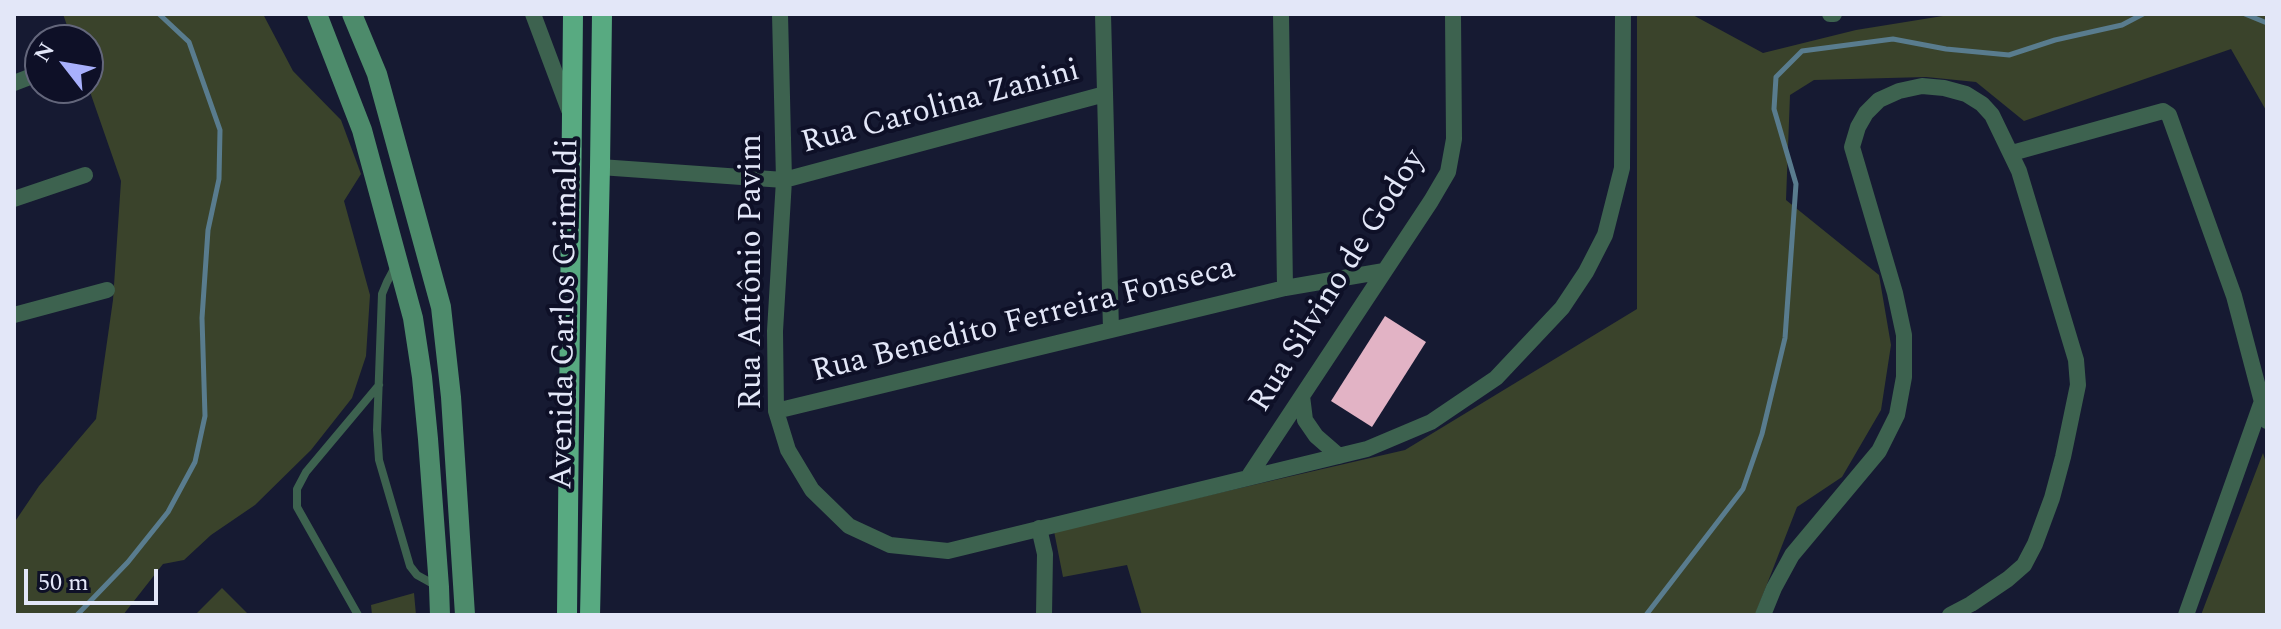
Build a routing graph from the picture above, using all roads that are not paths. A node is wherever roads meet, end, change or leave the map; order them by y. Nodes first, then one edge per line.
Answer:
1 (317, 14) edge
2 (352, 14) edge
3 (533, 14) edge
4 (573, 14) edge
5 (602, 14) edge
6 (1103, 14) edge
7 (1281, 14) edge
8 (1453, 14) edge
9 (1623, 14) edge
10 (781, 15) edge
11 (1105, 94) junction
12 (571, 114) junction
13 (2012, 153) junction
14 (600, 167) junction
15 (85, 175) dead end
16 (784, 180) junction
17 (14, 199) edge
18 (398, 263) junction
19 (1384, 271) junction
20 (1285, 288) junction
21 (107, 290) dead end
22 (14, 315) edge
23 (1111, 330) junction
24 (379, 385) junction
25 (1302, 396) junction
26 (2261, 404) junction
27 (776, 411) junction
28 (2267, 421) edge
29 (1339, 456) junction
30 (1249, 476) junction
31 (1039, 528) junction
32 (439, 587) junction
33 (358, 615) edge
34 (440, 615) edge
35 (465, 615) edge
36 (567, 615) edge
37 (590, 615) edge
38 (1044, 615) edge
39 (1763, 615) edge
40 (1950, 615) edge
41 (2186, 615) edge

1 - 18 main road
2 - 35 main road
3 - 12 street
4 - 12 main road, Avenida Carlos Grimaldi
5 - 14 main road, Avenida Carlos Grimaldi
6 - 11 street
7 - 20 street
8 - 19 street, Rua Silvino de Godoy
9 - 29 street, Rua Antônio Pavim
10 - 16 street, Rua Antônio Pavim
11 - 16 street, Rua Carolina Zanini
11 - 23 street
12 - 36 main road, Avenida Carlos Grimaldi
13 - 26 street
13 - 39 street
13 - 40 street
14 - 16 street, Rua Carolina Zanini
14 - 37 main road, Avenida Carlos Grimaldi
15 - 17 street
16 - 27 street, Rua Antônio Pavim
18 - 24 lane
18 - 32 main road
19 - 20 street, Rua Benedito Ferreira Fonseca
19 - 25 street, Rua Silvino de Godoy
20 - 23 street, Rua Benedito Ferreira Fonseca
21 - 22 street
23 - 27 street, Rua Benedito Ferreira Fonseca
24 - 32 lane
24 - 33 lane
25 - 29 street
25 - 30 street, Rua Silvino de Godoy
26 - 28 street
26 - 41 street
27 - 31 street, Rua Antônio Pavim
29 - 30 street, Rua Antônio Pavim
30 - 31 street, Rua Antônio Pavim
31 - 38 street
32 - 34 main road

